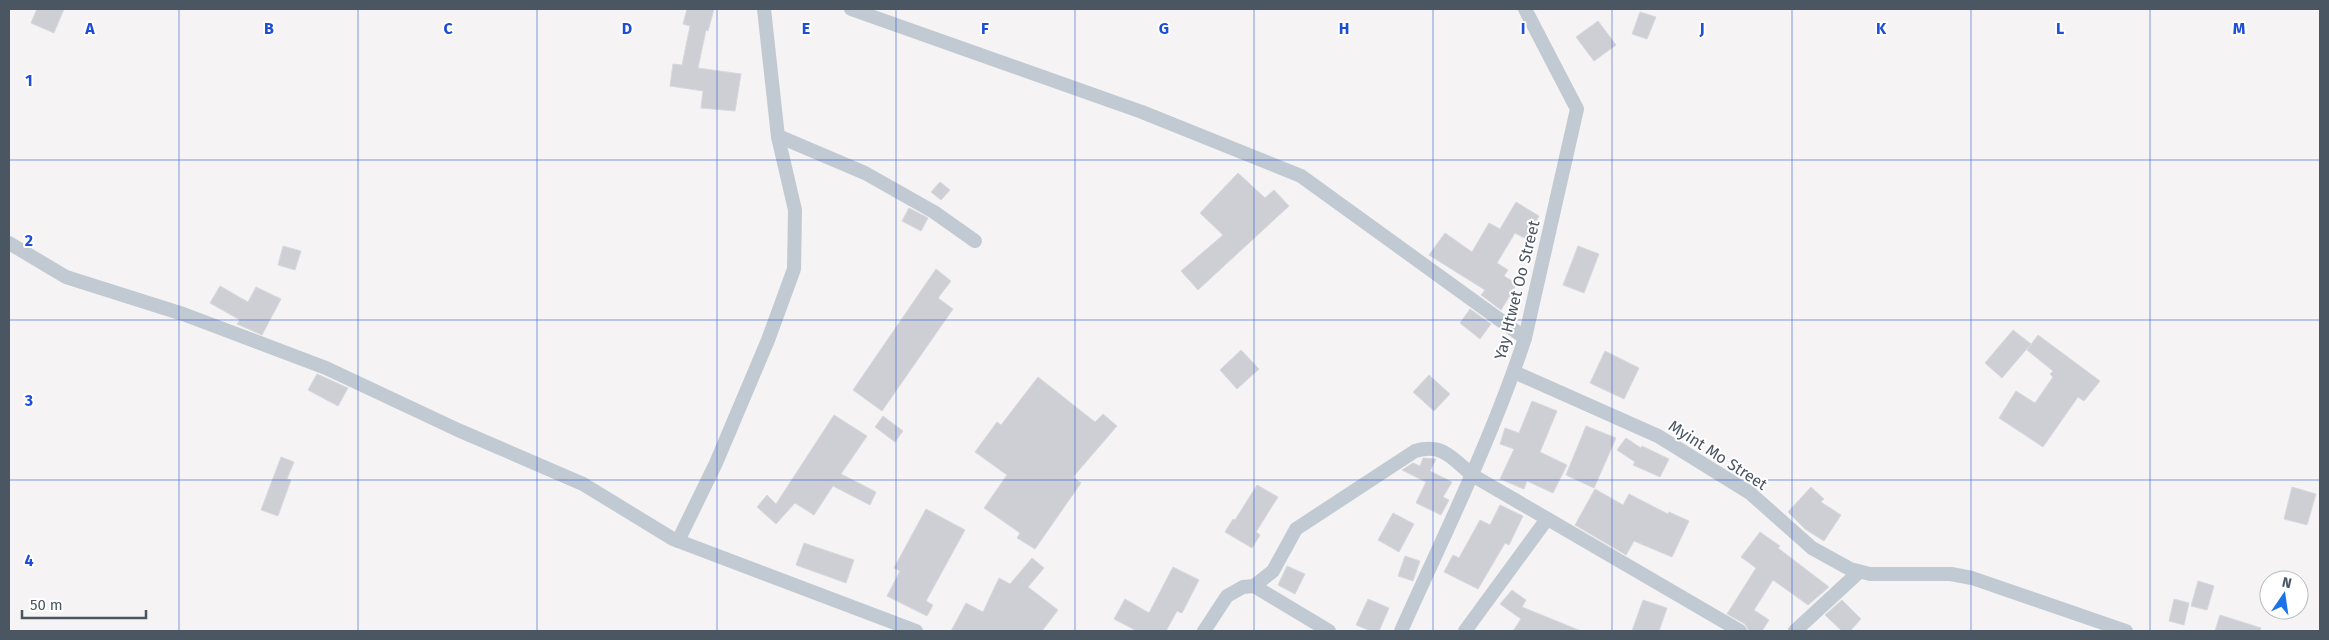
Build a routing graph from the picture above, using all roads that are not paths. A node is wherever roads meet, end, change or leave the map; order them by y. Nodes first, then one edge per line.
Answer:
1 (764, 9) edge
2 (851, 9) edge
3 (1525, 9) edge
4 (778, 136) junction
5 (976, 241) dead end
6 (9, 243) edge
7 (1525, 338) junction
8 (1514, 372) junction
9 (1472, 475) junction
10 (1547, 519) junction
11 (678, 541) junction
12 (1859, 572) junction
13 (1254, 586) junction
14 (916, 631) edge
15 (1204, 631) edge
16 (1329, 631) edge
17 (1401, 631) edge
18 (1466, 631) edge
19 (1740, 631) edge
20 (1795, 631) edge
21 (2126, 631) edge

1 - 4 street
2 - 7 street
3 - 7 street, Yay Htwet Oo Street
4 - 5 street
4 - 11 street
6 - 11 street
7 - 8 street, Yay Htwet Oo Street
8 - 9 street, Yay Htwet Oo Street
8 - 12 street, Myint Mo Street
9 - 10 street
9 - 13 street
9 - 17 street, Yay Htwet Oo Street
10 - 18 street
10 - 19 street
11 - 14 street
12 - 20 street
12 - 21 street, Myint Mo Street
13 - 15 street
13 - 16 street

